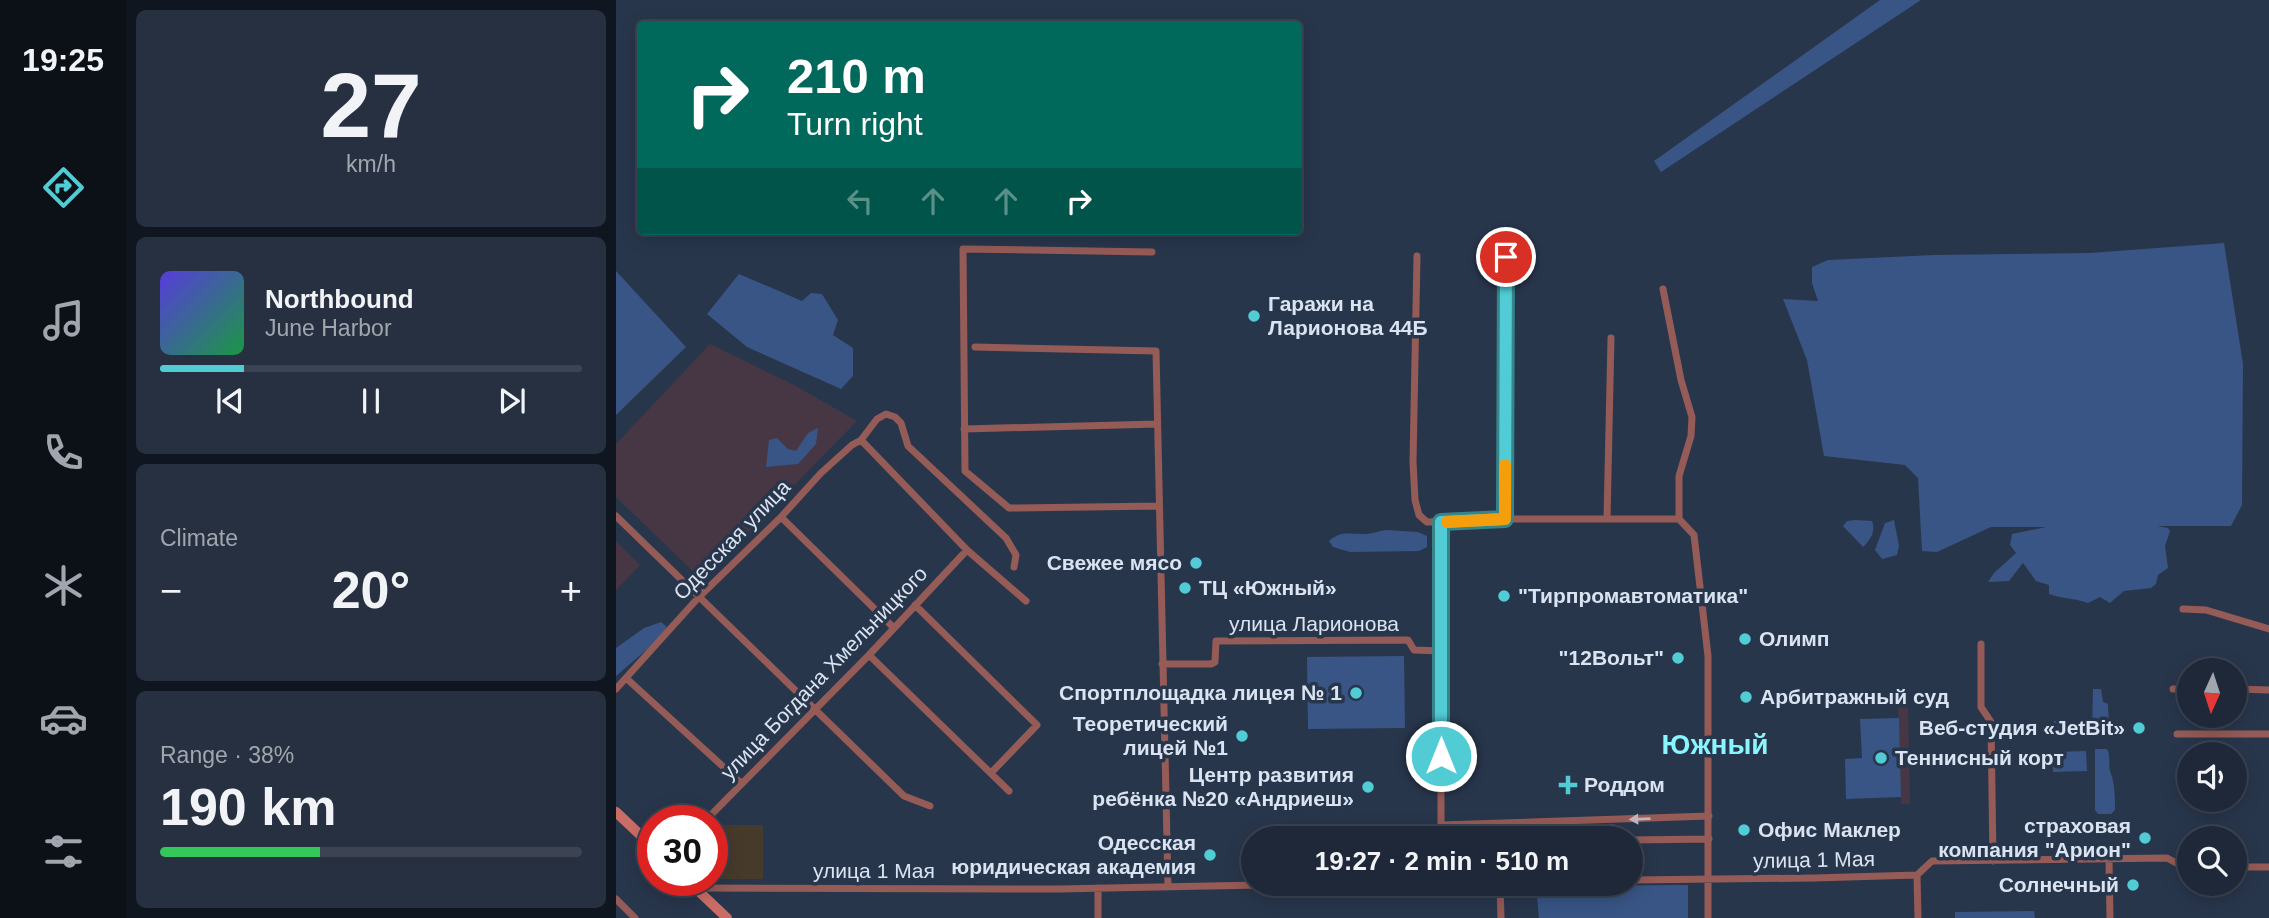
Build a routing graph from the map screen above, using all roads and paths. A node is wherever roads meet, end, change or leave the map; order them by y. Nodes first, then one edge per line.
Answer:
1 (1153, 252) dead end
2 (1417, 256) dead end
3 (1506, 257) dead end
4 (1663, 289) dead end
5 (1611, 338) dead end
6 (975, 348) dead end
7 (1157, 424) junction
8 (964, 429) junction
9 (861, 440) junction
10 (1158, 506) junction
11 (616, 516) edge
12 (780, 517) junction
13 (1505, 519) junction
14 (1607, 519) junction
15 (1679, 519) junction
16 (1441, 522) junction
17 (967, 550) junction
18 (1014, 567) dead end
19 (698, 598) junction
20 (1026, 601) dead end
21 (915, 605) junction
22 (2183, 609) dead end
23 (893, 627) junction
24 (2269, 629) edge
25 (1981, 644) dead end
26 (1441, 651) junction
27 (870, 655) junction
28 (1162, 663) junction
29 (626, 678) junction
30 (616, 689) edge
31 (2247, 689) edge
32 (2269, 690) edge
33 (814, 710) junction
34 (2177, 734) dead end
35 (2269, 734) edge
36 (991, 773) junction
37 (741, 783) junction
38 (1009, 791) dead end
39 (720, 805) edge
40 (930, 806) dead end
41 (616, 812) edge
42 (1709, 816) junction
43 (1441, 825) joint
44 (637, 832) edge
45 (1709, 839) junction
46 (1643, 840) edge
47 (2109, 859) junction
48 (1993, 861) junction
49 (2177, 864) edge
50 (2247, 867) edge
51 (2269, 867) edge
52 (1917, 875) junction
53 (1643, 880) edge
54 (1708, 880) junction
55 (728, 884) edge
56 (1241, 885) edge
57 (1168, 886) junction
58 (1098, 888) junction
59 (704, 896) edge
60 (1500, 896) edge
61 (616, 900) edge
62 (635, 918) edge
63 (727, 918) edge
64 (1098, 918) edge
65 (1501, 918) edge
66 (1708, 918) edge
67 (1918, 918) edge
68 (2110, 918) edge

1 - 8 street
2 - 16 street
3 - 13 street
4 - 15 street
5 - 14 street
6 - 7 street
7 - 8 street
7 - 10 street
8 - 10 street
9 - 12 street, Одесская улица
9 - 17 street
9 - 18 street, Одесская улица
10 - 28 street
11 - 19 street
12 - 19 street, Одесская улица
12 - 23 street
13 - 14 street
13 - 16 street
14 - 15 street
15 - 42 street
16 - 26 street
17 - 20 street
17 - 21 street, улица Богдана Хмельницкого
19 - 29 street, Одесская улица
19 - 33 street
21 - 23 street, улица Богдана Хмельницкого
21 - 36 street
22 - 24 street
23 - 27 street, улица Богдана Хмельницкого
25 - 48 street
26 - 28 street, улица Ларионова
26 - 43 street
27 - 33 street, улица Богдана Хмельницкого
27 - 36 street
28 - 57 street
29 - 30 street, Одесская улица
29 - 37 street
31 - 32 street
33 - 37 street, улица Богдана Хмельницкого
33 - 40 street
34 - 35 street
36 - 38 street
37 - 39 street, улица Богдана Хмельницкого
41 - 44 street
42 -> 43 street
42 - 45 street
45 - 46 street
45 - 54 street
47 - 48 street, улица 1 Мая
47 - 49 street, улица 1 Мая
47 - 68 street
48 - 52 street, улица 1 Мая
50 - 51 street
52 - 54 street, улица 1 Мая
52 - 67 street
53 - 54 street, улица 1 Мая
54 - 66 street
55 - 58 street, улица 1 Мая
56 - 57 street, улица 1 Мая
57 - 58 street, улица 1 Мая
58 - 64 street
59 - 63 street
60 - 65 street
61 - 62 street

